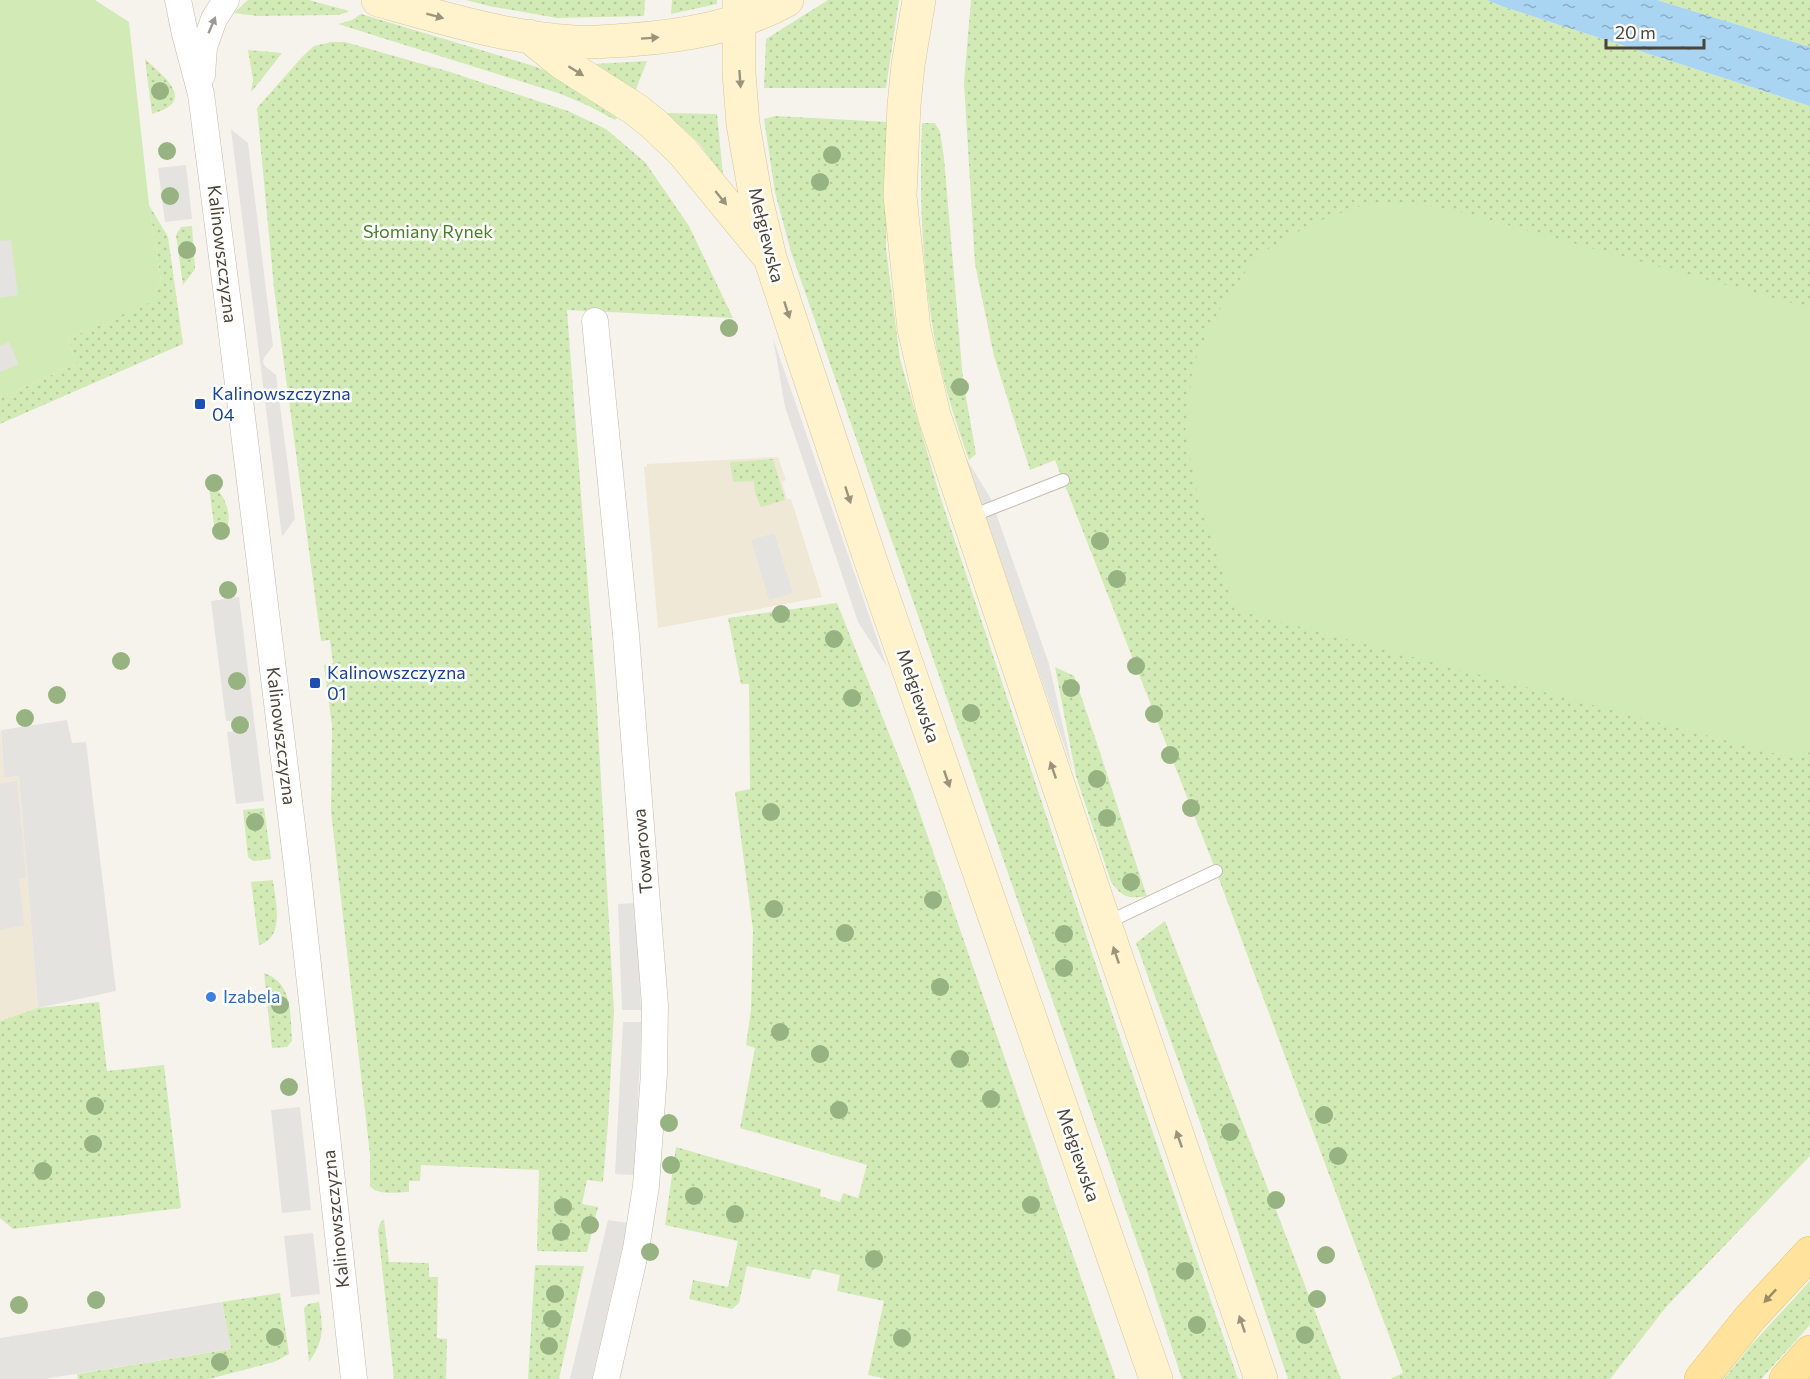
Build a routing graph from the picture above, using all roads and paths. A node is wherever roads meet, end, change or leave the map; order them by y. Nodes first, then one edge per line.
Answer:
1 (178, 0) edge
2 (226, 0) edge
3 (378, 0) edge
4 (787, 0) edge
5 (919, 0) edge
6 (739, 10) edge
7 (529, 36) junction
8 (201, 94) junction
9 (770, 258) junction
10 (595, 321) dead end
11 (1063, 480) dead end
12 (968, 517) junction
13 (1216, 871) dead end
14 (1105, 924) junction
15 (1810, 1253) edge
16 (1810, 1352) edge
17 (353, 1379) edge
18 (606, 1379) edge
19 (1156, 1379) edge
20 (1262, 1379) edge
21 (1701, 1379) edge
22 (1786, 1379) edge

1 - 8 street, Kalinowszczyzna
8 -> 2 street, Kalinowszczyzna
3 -> 7 main road
4 - 6 main road
5 - 12 main road
7 -> 6 main road
6 -> 9 main road, Mełgiewska
7 -> 9 main road
8 - 17 street, Kalinowszczyzna
9 -> 19 main road, Mełgiewska
10 - 18 street, Towarowa
11 - 12 lane
14 -> 12 main road
13 - 14 lane
20 -> 14 main road
15 -> 21 main road
16 - 22 main road

